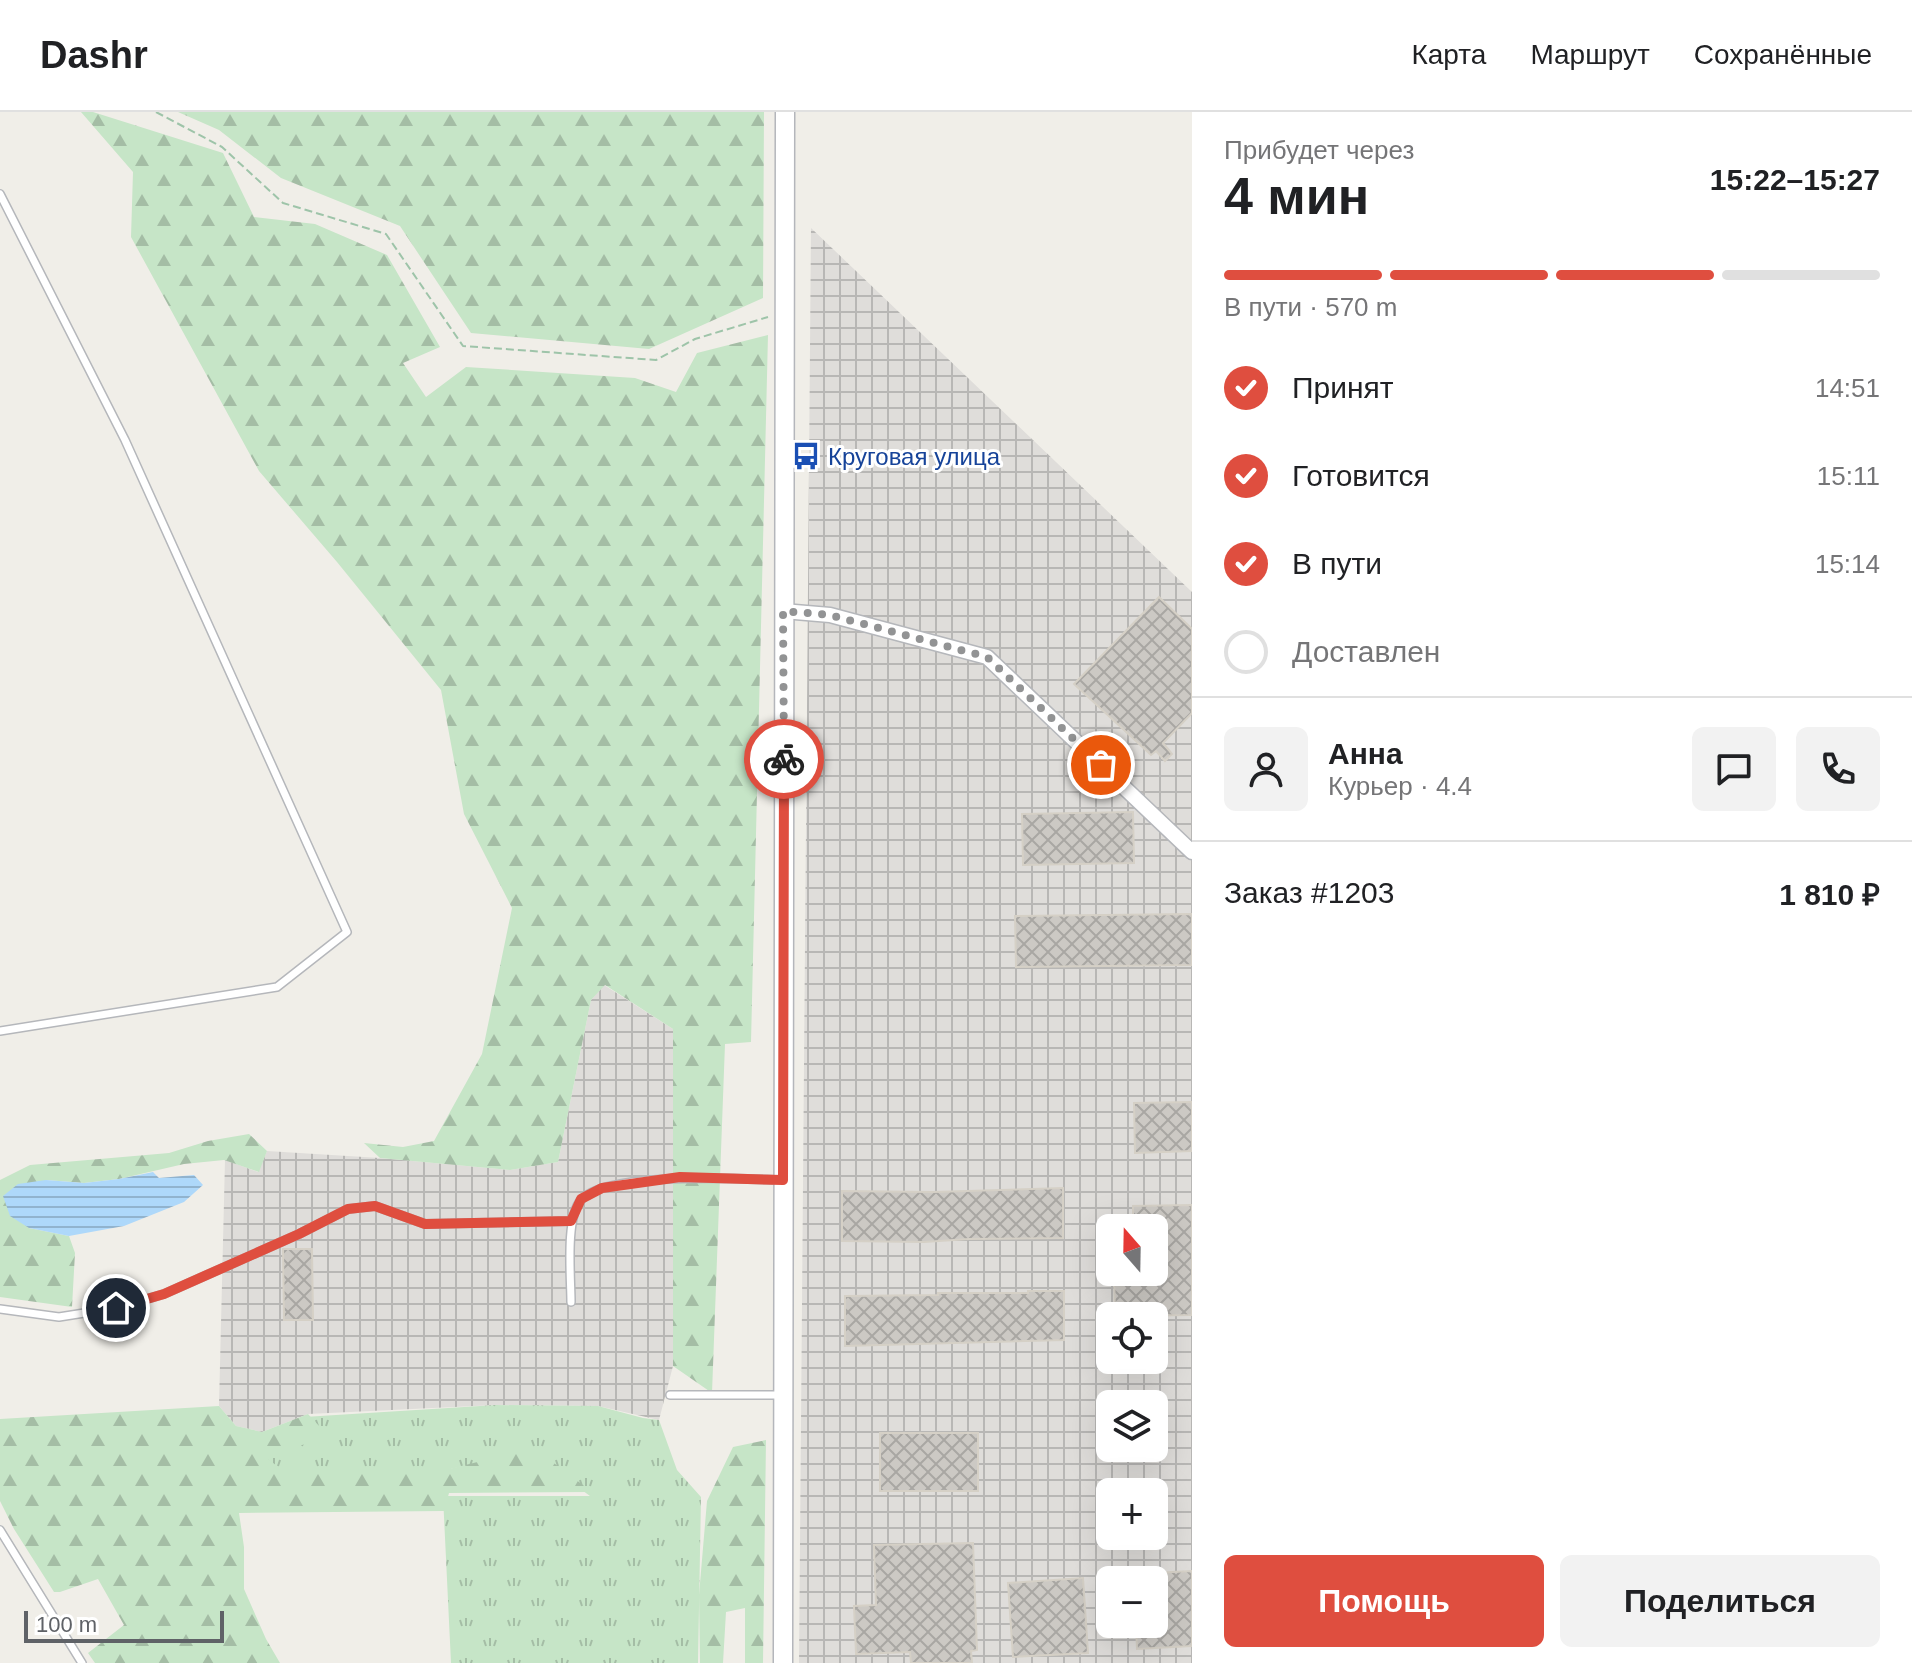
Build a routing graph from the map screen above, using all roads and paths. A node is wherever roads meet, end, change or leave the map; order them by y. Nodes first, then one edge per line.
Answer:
1 (156, 112) edge
2 (785, 112) edge
3 (0, 194) edge
4 (786, 312) junction
5 (783, 611) junction
6 (1192, 852) edge
7 (0, 1031) edge
8 (783, 1180) junction
9 (571, 1221) junction
10 (571, 1302) dead end
11 (0, 1309) edge
12 (670, 1395) dead end
13 (785, 1395) junction
14 (0, 1530) edge
15 (82, 1663) edge
16 (783, 1663) edge

1 - 4 path
2 - 4 main road
3 - 7 lane
4 - 5 main road
5 - 6 street
5 - 8 main road
8 - 9 lane
8 - 13 main road
9 - 10 lane
9 - 11 lane
12 - 13 lane
13 - 16 main road
14 - 15 lane

